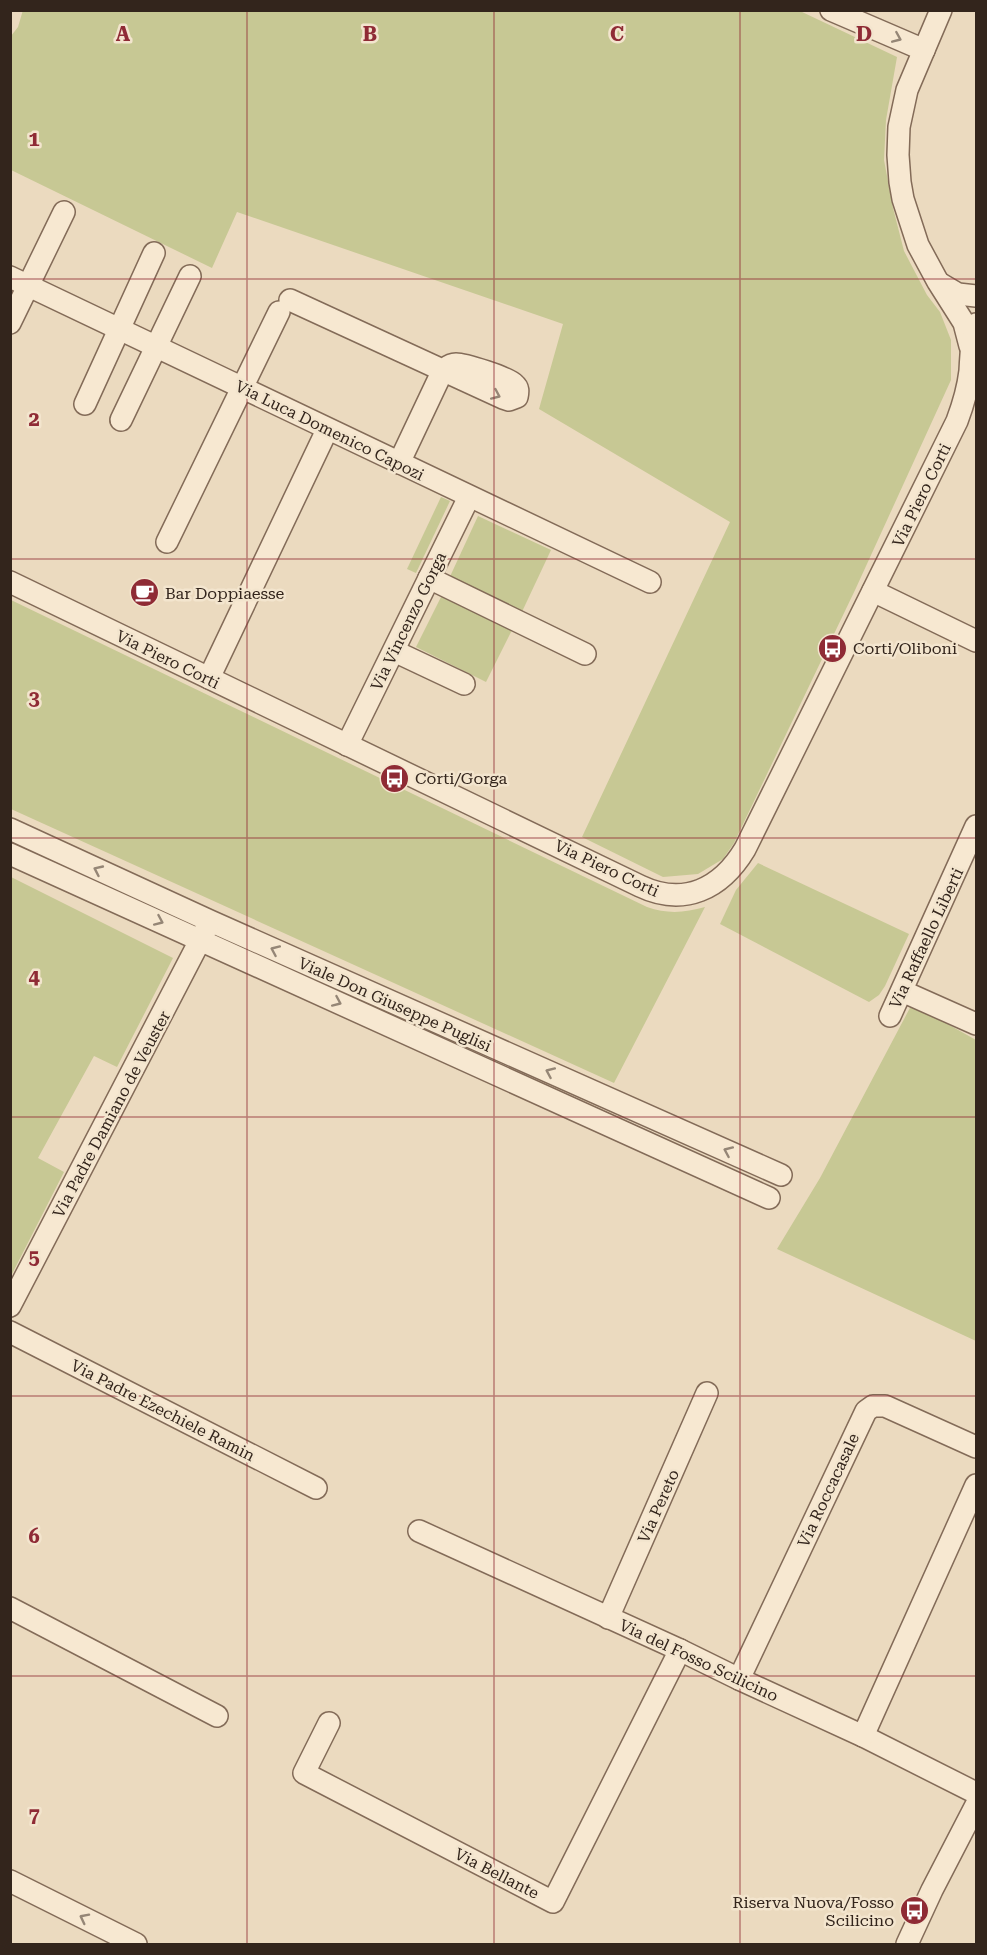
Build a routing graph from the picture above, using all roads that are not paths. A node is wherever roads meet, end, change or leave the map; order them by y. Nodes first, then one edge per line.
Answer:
1 (831, 10) edge
2 (941, 10) edge
3 (924, 50) junction
4 (64, 213) dead end
5 (154, 253) dead end
6 (190, 276) dead end
7 (19, 281) edge
8 (938, 282) junction
9 (976, 296) edge
10 (10, 323) edge
11 (976, 324) edge
12 (119, 329) junction
13 (970, 346) junction
14 (156, 347) junction
15 (976, 382) edge
16 (242, 388) junction
17 (964, 402) junction
18 (85, 404) dead end
19 (122, 420) dead end
20 (327, 430) junction
21 (399, 463) junction
22 (469, 497) junction
23 (167, 542) dead end
24 (429, 578) junction
25 (10, 582) edge
26 (650, 582) dead end
27 (873, 591) junction
28 (976, 640) edge
29 (394, 651) junction
30 (585, 654) dead end
31 (209, 678) junction
32 (464, 684) dead end
33 (347, 745) junction
34 (976, 826) edge
35 (10, 829) edge
36 (10, 854) edge
37 (206, 931) junction
38 (902, 991) junction
39 (890, 1016) dead end
40 (976, 1024) edge
41 (638, 1112) junction
42 (628, 1134) junction
43 (781, 1175) dead end
44 (769, 1198) dead end
45 (10, 1306) edge
46 (10, 1332) edge
47 (707, 1393) dead end
48 (976, 1447) edge
49 (976, 1485) edge
50 (316, 1488) dead end
51 (419, 1531) dead end
52 (10, 1608) edge
53 (608, 1618) junction
54 (680, 1650) junction
55 (739, 1680) junction
56 (217, 1716) dead end
57 (329, 1723) dead end
58 (863, 1736) junction
59 (976, 1793) edge
60 (976, 1805) edge
61 (10, 1881) edge
62 (136, 1944) edge
63 (907, 1944) edge

1 -> 3 street
2 - 3 street
3 - 8 street
4 - 7 street
5 - 12 street
6 - 14 street
7 - 10 street
7 - 12 street, Via Luca Domenico Capozi
8 - 9 street
8 - 13 street
11 - 13 street, Via Piero Corti
12 - 14 street, Via Luca Domenico Capozi
12 - 18 street
13 - 17 street, Via Piero Corti
14 - 16 street, Via Luca Domenico Capozi
14 - 19 street
15 - 17 street, Via Piero Corti
16 - 20 street, Via Luca Domenico Capozi
16 - 21 street
16 - 23 street
17 - 27 street, Via Piero Corti
20 - 21 street, Via Luca Domenico Capozi
20 - 31 street
21 - 22 street, Via Luca Domenico Capozi
22 - 24 street, Via Vincenzo Gorga
22 - 26 street, Via Luca Domenico Capozi
24 - 29 street, Via Vincenzo Gorga
24 - 30 street
25 - 31 street, Via Piero Corti
27 - 28 street
27 - 33 street, Via Piero Corti
29 - 32 street
29 - 33 street, Via Vincenzo Gorga
31 - 33 street, Via Piero Corti
34 - 38 street, Via Raffaello Liberti
37 -> 35 street, Viale Don Giuseppe Puglisi
36 -> 37 street, Viale Don Giuseppe Puglisi
41 -> 37 street, Viale Don Giuseppe Puglisi
37 -> 42 street, Viale Don Giuseppe Puglisi
37 - 45 street, Via Padre Damiano de Veuster
38 - 39 street, Via Raffaello Liberti
38 - 40 street
41 - 42 street
43 -> 41 street, Viale Don Giuseppe Puglisi
42 - 44 street, Viale Don Giuseppe Puglisi
46 - 50 street, Via Padre Ezechiele Ramin
47 - 53 street, Via Pereto
48 - 55 street, Via Roccacasale
49 - 58 street
51 - 53 street, Via del Fosso Scilicino
52 - 56 street
53 - 54 street, Via del Fosso Scilicino
54 - 55 street, Via del Fosso Scilicino
54 - 57 street, Via Bellante
55 - 58 street, Via del Fosso Scilicino
58 - 59 street, Via del Fosso Scilicino
60 - 63 street
62 -> 61 street

